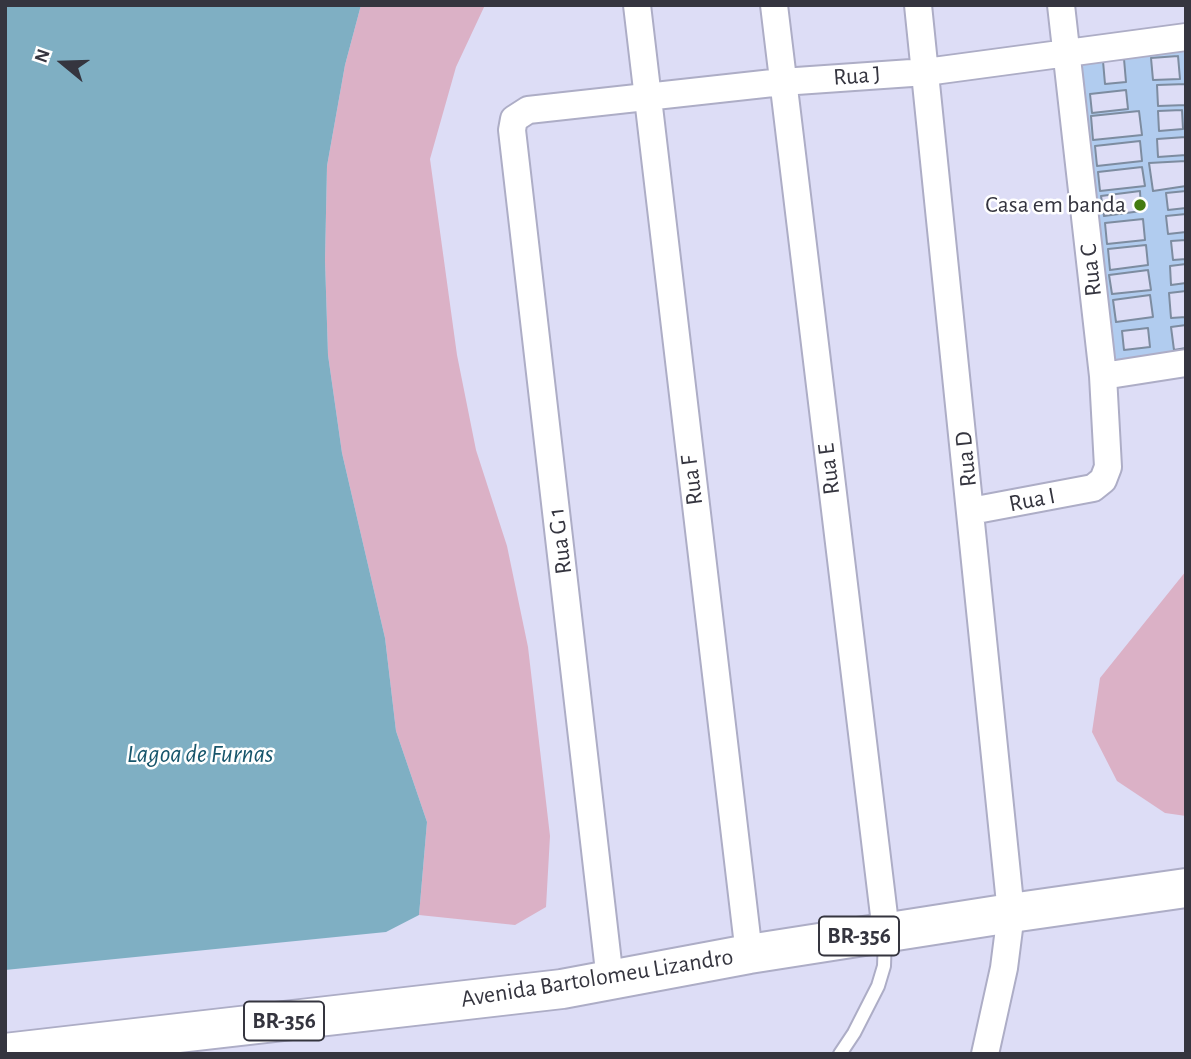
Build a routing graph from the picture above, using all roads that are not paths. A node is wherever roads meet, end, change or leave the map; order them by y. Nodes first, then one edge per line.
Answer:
1 (637, 5) edge
2 (774, 5) edge
3 (918, 5) edge
4 (1061, 5) edge
5 (1186, 37) edge
6 (1066, 53) junction
7 (926, 72) junction
8 (782, 82) junction
9 (647, 96) junction
10 (528, 110) joint
11 (1186, 363) edge
12 (1103, 376) junction
13 (1093, 488) joint
14 (971, 511) junction
15 (1186, 888) edge
16 (1011, 913) junction
17 (886, 932) junction
18 (749, 954) junction
19 (610, 980) junction
20 (5, 1054) edge
21 (840, 1054) edge
22 (985, 1054) edge

1 - 9 street, Rua F
2 - 8 street, Rua E
3 - 7 street, Rua D
4 - 6 street, Rua C
5 - 6 street, Rua J
6 - 7 street, Rua J
6 - 12 street, Rua C
7 - 8 street, Rua J
7 - 14 street, Rua D
8 - 9 street, Rua J
8 - 17 street, Rua E
9 - 10 street, Rua J
9 - 18 street, Rua F
10 - 19 street, Rua G 1
11 - 12 street
12 - 13 street, Rua C
13 - 14 street, Rua I
14 - 16 street, Rua D
15 - 16 highway, Avenida Bartolomeu Lizandro / BR-356
16 - 17 highway, Avenida Bartolomeu Lizandro / BR-356
16 - 22 street, Rua D
17 - 18 highway, Avenida Bartolomeu Lizandro / BR-356
17 - 21 lane
18 - 19 highway, Avenida Bartolomeu Lizandro / BR-356
19 - 20 highway, Avenida Bartolomeu Lizandro / BR-356

